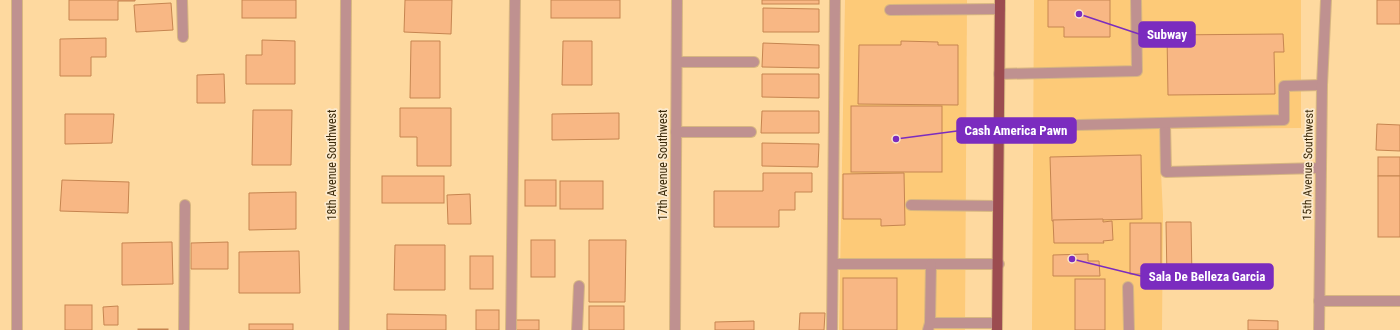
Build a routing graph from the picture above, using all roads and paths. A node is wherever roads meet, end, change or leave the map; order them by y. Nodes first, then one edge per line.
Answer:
1 (17, 0) edge
2 (182, 0) edge
3 (346, 0) edge
4 (515, 0) edge
5 (677, 0) edge
6 (835, 0) edge
7 (1136, 0) edge
8 (1326, 0) edge
9 (1000, 5) edge
10 (890, 10) dead end
11 (183, 37) dead end
12 (677, 62) junction
13 (754, 62) dead end
14 (999, 74) junction
15 (1322, 85) junction
16 (1165, 123) junction
17 (998, 127) junction
18 (676, 132) junction
19 (751, 132) dead end
20 (1321, 168) junction
21 (185, 205) dead end
22 (910, 205) dead end
23 (998, 206) junction
24 (833, 264) junction
25 (931, 264) junction
26 (999, 264) junction
27 (579, 286) dead end
28 (1128, 287) dead end
29 (1319, 301) junction
30 (1400, 301) edge
31 (929, 326) edge
32 (997, 326) edge
33 (17, 330) edge
34 (184, 330) edge
35 (344, 330) edge
36 (510, 330) edge
37 (577, 330) edge
38 (674, 330) edge
39 (832, 330) edge
40 (1129, 330) edge
41 (1319, 330) edge

1 - 33 street
2 - 11 street
3 - 35 street, 18th Avenue Southwest
4 - 36 street
5 - 12 street, 17th Avenue Southwest
6 - 24 street
7 - 14 street
8 - 15 street, 15th Avenue Southwest
9 - 10 street
9 - 14 main road
12 - 13 street
12 - 18 street, 17th Avenue Southwest
14 - 17 main road
15 - 16 street
15 - 20 street, 15th Avenue Southwest
16 - 17 street
16 - 20 street
17 - 23 main road
18 - 19 street
18 - 38 street, 17th Avenue Southwest
20 - 29 street, 15th Avenue Southwest
21 - 34 street
22 - 23 street
23 - 26 main road
24 - 25 street
24 - 39 street
25 - 26 street
25 - 31 street
26 - 32 main road
27 - 37 street
28 - 40 street
29 - 30 street
29 - 41 street, 15th Avenue Southwest
31 - 32 street

